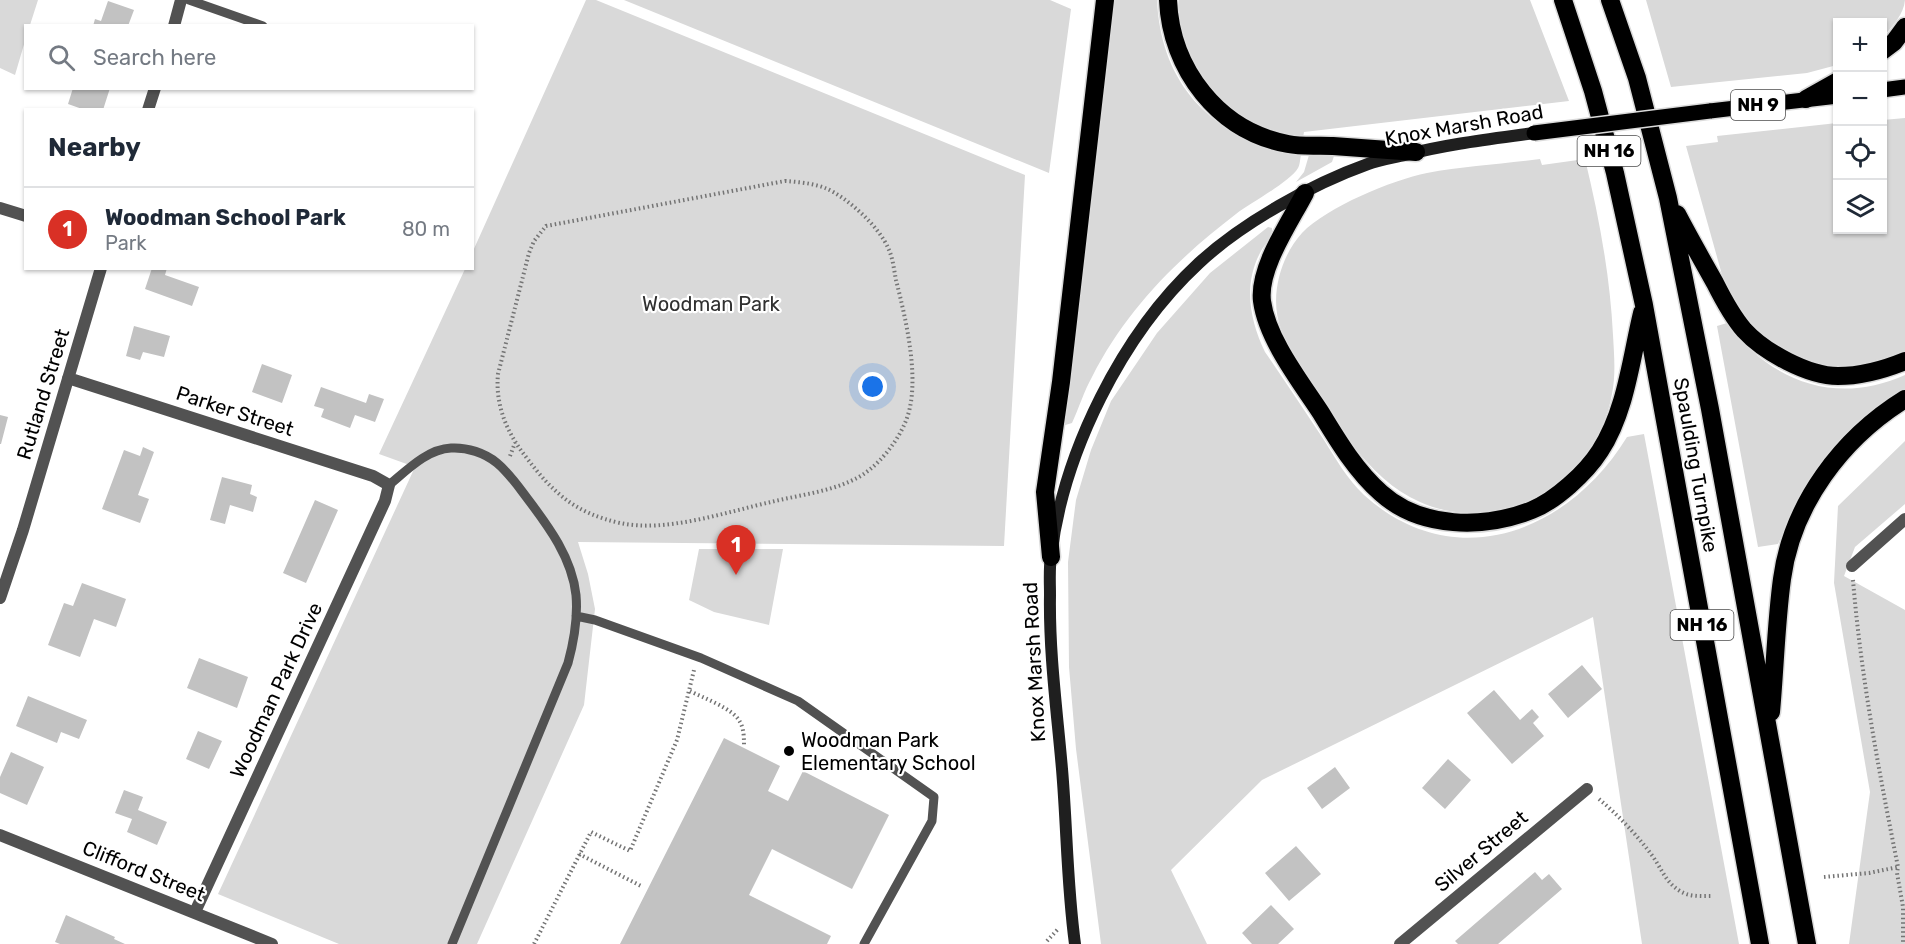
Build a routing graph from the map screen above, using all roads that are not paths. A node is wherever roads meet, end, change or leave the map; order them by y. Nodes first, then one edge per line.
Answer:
1 (181, 0) edge
2 (189, 0) edge
3 (1105, 0) edge
4 (1168, 0) edge
5 (1563, 0) edge
6 (1610, 0) edge
7 (175, 24) edge
8 (258, 24) edge
9 (1905, 27) edge
10 (1887, 47) edge
11 (1833, 84) edge
12 (1905, 87) edge
13 (1887, 89) edge
14 (154, 90) edge
15 (1833, 96) edge
16 (1806, 99) junction
17 (149, 108) edge
18 (1534, 133) joint
19 (1416, 152) junction
20 (1305, 193) junction
21 (1668, 198) junction
22 (0, 208) edge
23 (24, 215) edge
24 (100, 270) edge
25 (1644, 305) junction
26 (1905, 361) edge
27 (68, 378) junction
28 (1905, 399) edge
29 (389, 485) junction
30 (1905, 519) edge
31 (1051, 557) junction
32 (1851, 566) road end
33 (0, 598) edge
34 (576, 616) junction
35 (1769, 737) junction
36 (1587, 789) road end
37 (0, 835) edge
38 (195, 912) junction
39 (272, 944) edge
40 (452, 944) edge
41 (864, 944) edge
42 (1075, 944) edge
43 (1400, 944) edge
44 (1760, 944) edge
45 (1807, 944) edge

1 - 7 street
2 - 8 lane
3 - 31 highway
4 - 19 highway
5 - 25 highway, Spaulding Turnpike / NH 16
6 - 21 highway, Spaulding Turnpike / NH 16
9 - 10 highway
11 - 16 highway
12 - 13 main road
14 - 17 street
15 - 16 main road, Knox Marsh Road / NH 9
16 - 18 main road, Knox Marsh Road / NH 9, bridge
18 - 19 main road, Knox Marsh Road / NH 9
19 - 20 main road, Knox Marsh Road / NH 9
20 - 25 highway
20 - 31 main road, Knox Marsh Road / NH 9
21 - 26 highway
21 - 35 highway, Spaulding Turnpike / NH 16
22 - 23 street
24 - 27 street, Rutland Street
25 - 44 highway, Spaulding Turnpike / NH 16
27 - 29 street, Parker Street
27 - 33 street, Rutland Street
28 - 35 highway
29 - 34 lane
29 - 38 street, Woodman Park Drive
30 - 32 street
31 - 42 main road, Knox Marsh Road / NH 9
34 - 40 lane
34 - 41 lane
35 - 45 highway, Spaulding Turnpike / NH 16
36 - 43 street, Silver Street
37 - 38 street, Clifford Street
38 - 39 street, Clifford Street

